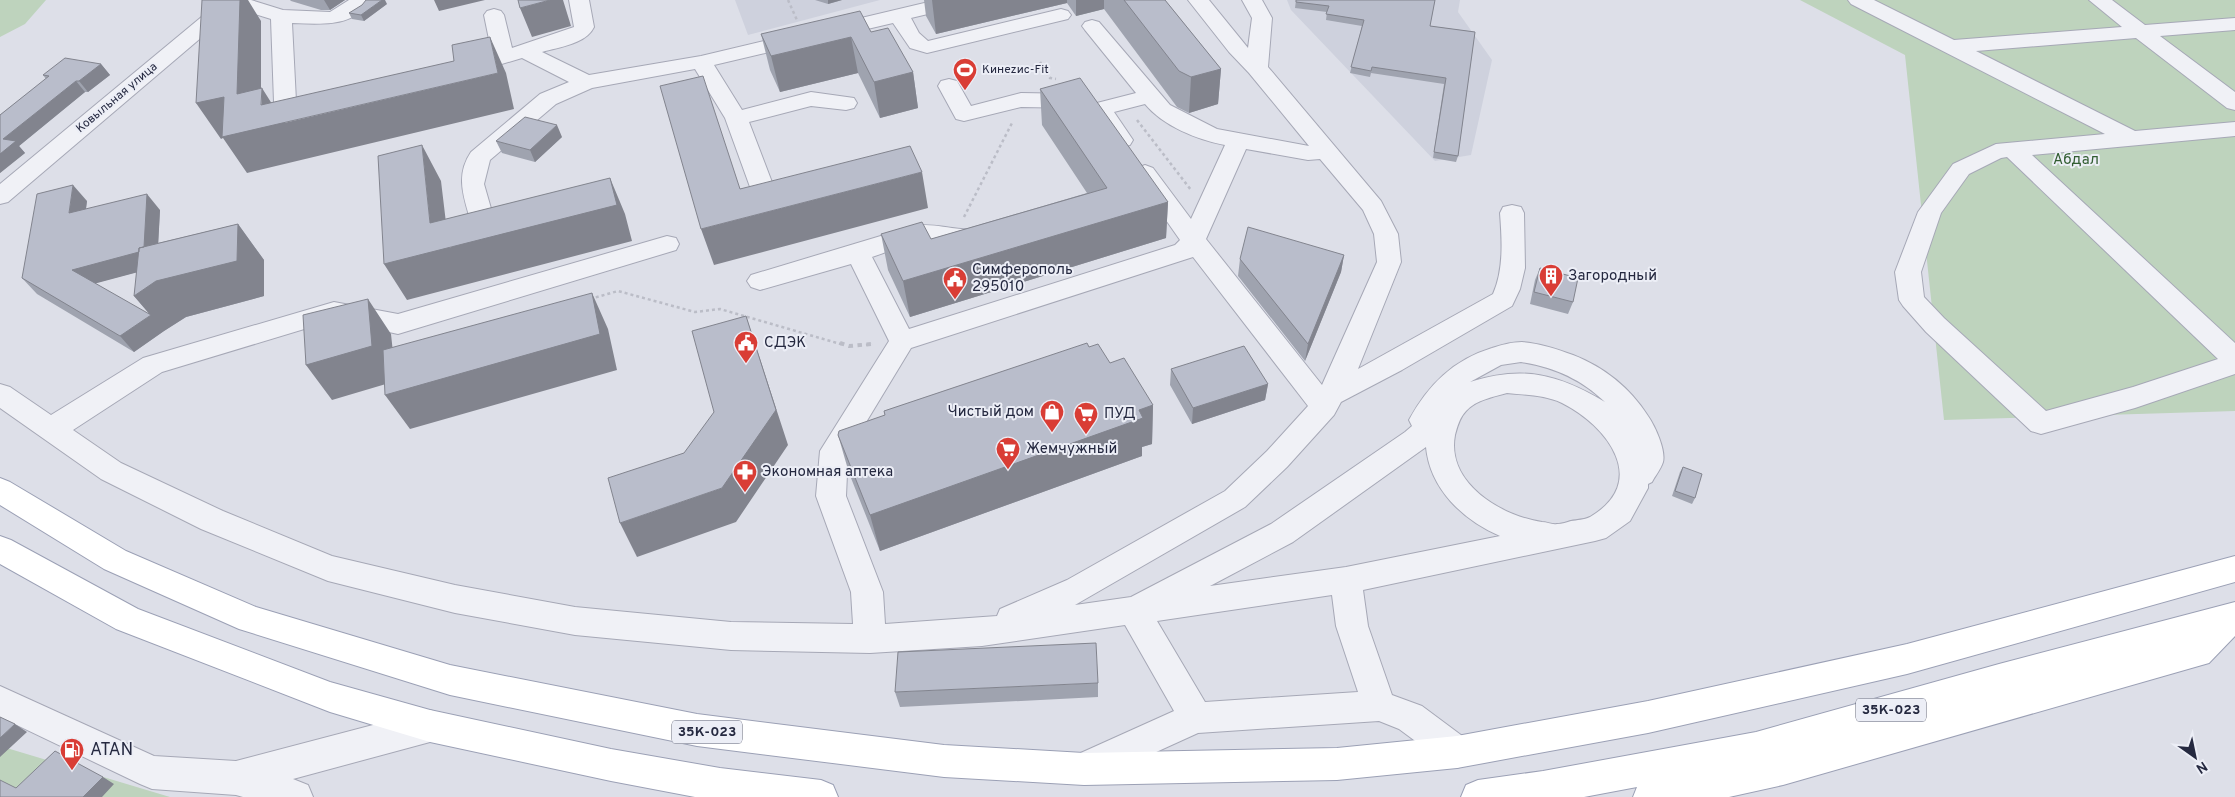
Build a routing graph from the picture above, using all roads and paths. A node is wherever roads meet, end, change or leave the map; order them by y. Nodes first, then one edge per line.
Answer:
1 (234, 0) edge
2 (362, 0) edge
3 (579, 0) edge
4 (963, 0) edge
5 (1198, 0) edge
6 (1252, 0) edge
7 (1858, 0) edge
8 (2099, 0) edge
9 (494, 15) dead end
10 (1061, 15) dead end
11 (281, 16) junction
12 (899, 16) junction
13 (2235, 24) edge
14 (1092, 26) dead end
15 (2141, 32) junction
16 (1951, 46) junction
17 (524, 51) junction
18 (503, 56) junction
19 (701, 62) junction
20 (1257, 68) junction
21 (446, 75) edge
22 (586, 82) junction
23 (949, 86) dead end
24 (1150, 96) junction
25 (335, 99) edge
26 (846, 103) dead end
27 (2235, 103) edge
28 (1101, 109) junction
29 (736, 118) junction
30 (1020, 120) dead end
31 (2235, 129) edge
32 (2133, 138) junction
33 (1239, 140) junction
34 (2013, 150) junction
35 (1326, 151) junction
36 (0, 196) edge
37 (766, 198) edge
38 (1512, 212) dead end
39 (484, 226) edge
40 (997, 231) edge
41 (953, 238) junction
42 (1193, 240) junction
43 (667, 244) dead end
44 (858, 253) junction
45 (760, 281) dead end
46 (581, 302) edge
47 (902, 341) junction
48 (2235, 359) edge
49 (2235, 364) edge
50 (0, 394) edge
51 (1327, 401) junction
52 (1455, 404) junction
53 (50, 430) junction
54 (1415, 440) junction
55 (1633, 488) junction
56 (0, 490) edge
57 (1561, 536) junction
58 (0, 549) edge
59 (2235, 569) edge
60 (1346, 580) junction
61 (1134, 611) junction
62 (2233, 616) edge
63 (982, 632) junction
64 (870, 639) junction
65 (0, 701) edge
66 (1379, 706) junction
67 (1196, 718) junction
68 (430, 726) junction
69 (1458, 752) junction
70 (611, 765) junction
71 (1084, 769) junction
72 (236, 778) junction
73 (296, 797) edge
74 (705, 797) edge
75 (821, 797) edge
76 (1478, 797) edge
77 (1650, 797) edge

1 - 11 street
1 - 36 street, Ковыльная улица
2 - 11 street
3 - 17 street
4 - 12 street
5 - 20 street
6 - 20 street
7 - 16 street
8 - 15 street
9 - 18 street
10 - 12 street
11 - 25 street
12 - 19 street
13 - 15 street
14 - 24 street
15 - 16 street
15 - 27 street
16 - 32 street
17 - 18 street
17 - 22 street
18 - 21 street
19 - 22 street
19 - 29 street
20 - 35 street
22 - 39 street
23 - 28 street
24 - 28 street
24 - 33 street
26 - 29 street
28 - 42 street
29 - 37 street
30 - 41 path
31 - 32 street
32 - 34 street
33 - 35 street
33 - 42 street
34 - 48 street
34 - 49 street
35 - 51 street
38 - 51 street
40 - 41 street
41 - 44 street
42 - 47 street
42 - 51 street
43 - 53 street
44 - 45 street
44 - 47 street
46 - 47 path
47 - 64 street
50 - 53 street
51 - 63 street
52 - 54 street
52 - 55 street
52 - 57 street
53 - 64 street
54 - 55 street
54 - 61 street
55 - 57 street
56 - 71 main road, 35К-023
57 - 60 street
58 - 68 main road
59 - 69 main road, 35К-023
60 - 61 street
60 - 66 street
61 - 63 street
61 - 67 street
62 - 76 main road, 35К-023
62 - 77 main road
63 - 64 street
65 - 72 street
66 - 67 street
66 - 69 street
67 - 71 street
68 - 70 main road
68 - 72 street
69 - 71 main road, 35К-023
70 - 74 main road
70 - 75 main road
72 - 73 street

